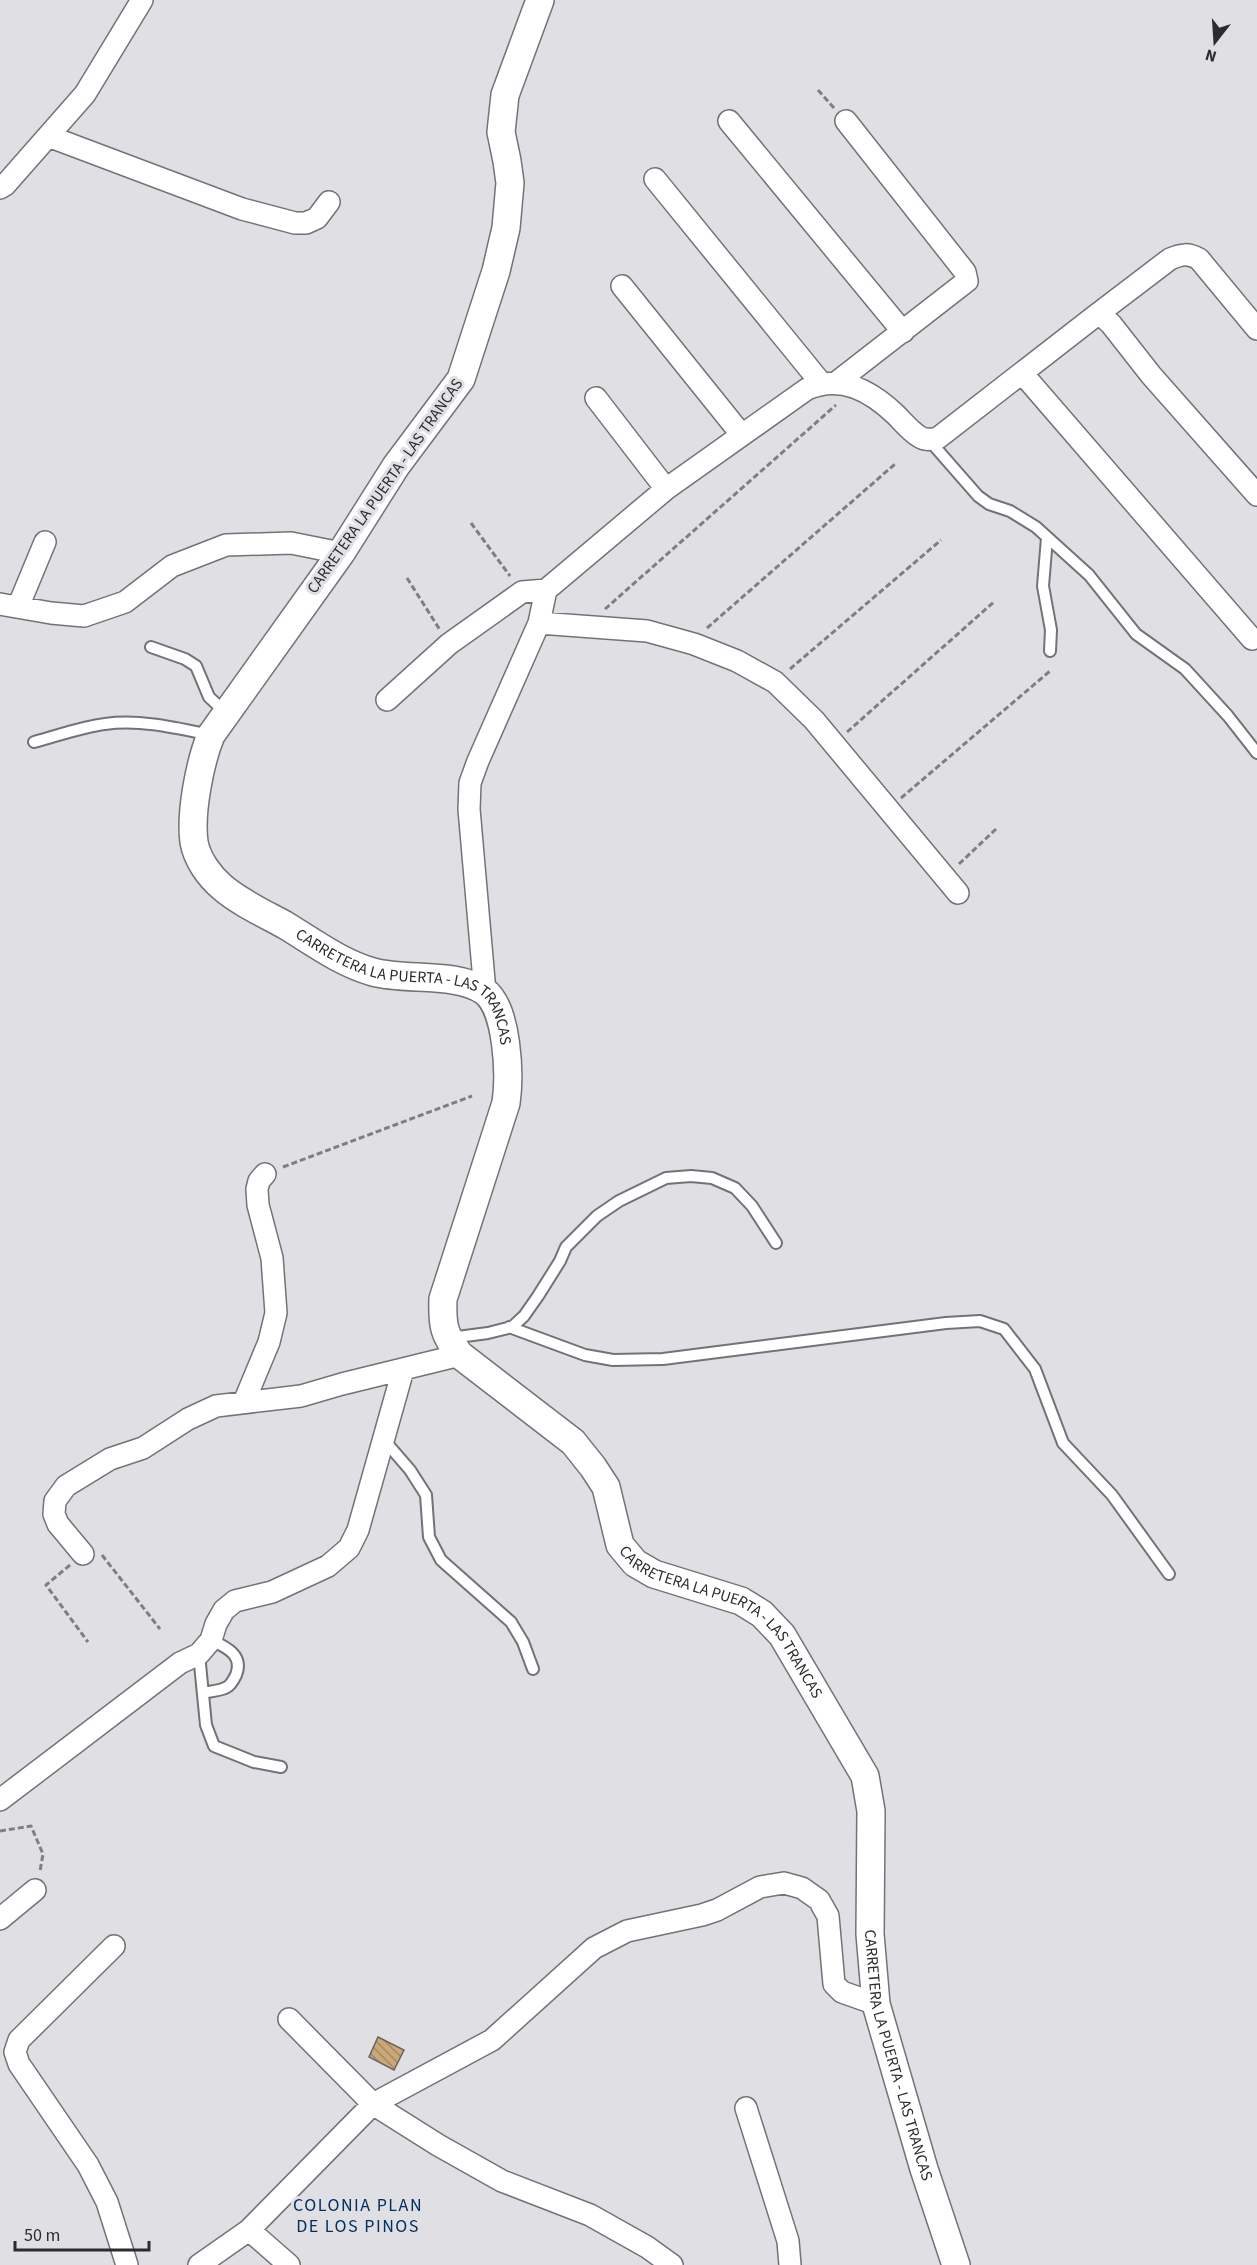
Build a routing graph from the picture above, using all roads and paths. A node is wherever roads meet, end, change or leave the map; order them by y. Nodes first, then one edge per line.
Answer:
1 (142, 0) edge
2 (540, 0) edge
3 (818, 90) dead end
4 (729, 121) dead end
5 (846, 121) joint
6 (48, 136) junction
7 (655, 179) dead end
8 (0, 188) edge
9 (328, 202) dead end
10 (622, 286) dead end
11 (1099, 313) junction
12 (1257, 329) edge
13 (903, 332) junction
14 (1022, 374) junction
15 (829, 382) junction
16 (596, 398) dead end
17 (836, 405) dead end
18 (741, 434) junction
19 (929, 440) junction
20 (895, 464) dead end
21 (666, 489) junction
22 (1257, 495) edge
23 (471, 523) dead end
24 (1047, 538) junction
25 (941, 540) dead end
26 (45, 542) dead end
27 (341, 553) junction
28 (406, 578) dead end
29 (546, 590) junction
30 (522, 592) junction
31 (995, 601) dead end
32 (9, 606) edge
33 (539, 622) junction
34 (586, 626) junction
35 (1252, 639) dead end
36 (690, 643) junction
37 (449, 644) junction
38 (151, 647) dead end
39 (1050, 651) dead end
40 (1050, 671) dead end
41 (775, 682) junction
42 (387, 700) dead end
43 (218, 724) junction
44 (34, 742) dead end
45 (834, 743) junction
46 (1257, 753) edge
47 (889, 809) junction
48 (996, 829) dead end
49 (952, 885) joint
50 (485, 992) junction
51 (472, 1096) dead end
52 (265, 1174) joint
53 (776, 1243) dead end
54 (509, 1328) junction
55 (454, 1347) junction
56 (403, 1370) junction
57 (244, 1402) junction
58 (384, 1440) junction
59 (83, 1554) junction
60 (1169, 1574) dead end
61 (160, 1629) dead end
62 (88, 1642) dead end
63 (205, 1647) junction
64 (533, 1669) dead end
65 (203, 1693) junction
66 (281, 1767) dead end
67 (0, 1800) edge
68 (0, 1831) edge
69 (35, 1890) joint
70 (0, 1919) edge
71 (114, 1946) dead end
72 (876, 2004) junction
73 (289, 2019) dead end
74 (373, 2104) junction
75 (746, 2108) dead end
76 (249, 2230) junction
77 (127, 2265) edge
78 (199, 2265) edge
79 (289, 2265) edge
80 (672, 2265) edge
81 (790, 2265) edge
82 (956, 2265) edge

1 - 6 street
2 - 27 street, CARRETERA LA PUERTA - LAS TRANCAS
3 - 5 path
4 - 13 street
5 - 13 street
6 - 8 street
6 - 9 street
7 - 15 street
10 - 18 street
11 - 12 street
11 - 14 street
11 - 22 street
13 - 15 street
14 - 19 street
14 - 35 street
15 - 18 street
15 - 19 street
16 - 21 street
17 - 34 path
18 - 21 street
19 - 24 lane
20 - 36 path
21 - 29 street
23 - 30 path
24 - 39 lane
24 - 46 lane
25 - 41 path
26 - 32 street
27 - 32 street
27 - 43 street, CARRETERA LA PUERTA - LAS TRANCAS
28 - 37 path
29 - 30 street
29 - 33 street
30 - 37 street
31 - 45 path
33 - 34 street
33 - 50 street
34 - 36 street
36 - 41 street
37 - 42 street
38 - 43 lane
40 - 47 path
41 - 45 street
43 - 44 lane
43 - 50 street, CARRETERA LA PUERTA - LAS TRANCAS
45 - 47 street
47 - 49 street
48 - 49 path
50 - 55 street, CARRETERA LA PUERTA - LAS TRANCAS
51 - 52 path
52 - 57 street
53 - 54 lane
54 - 55 lane
54 - 60 lane
55 - 56 street
55 - 72 street, CARRETERA LA PUERTA - LAS TRANCAS
56 - 57 street
56 - 58 street
57 - 59 street
58 - 63 street
58 - 64 lane
59 - 61 path
59 - 62 path
63 - 65 lane
63 - 65 lane
63 - 67 street
65 - 66 lane
68 - 69 path
69 - 70 street
71 - 77 street
72 - 74 street
72 - 82 street, CARRETERA LA PUERTA - LAS TRANCAS
73 - 74 street
74 - 76 street
74 - 80 street
75 - 81 street
76 - 78 street
76 - 79 street

